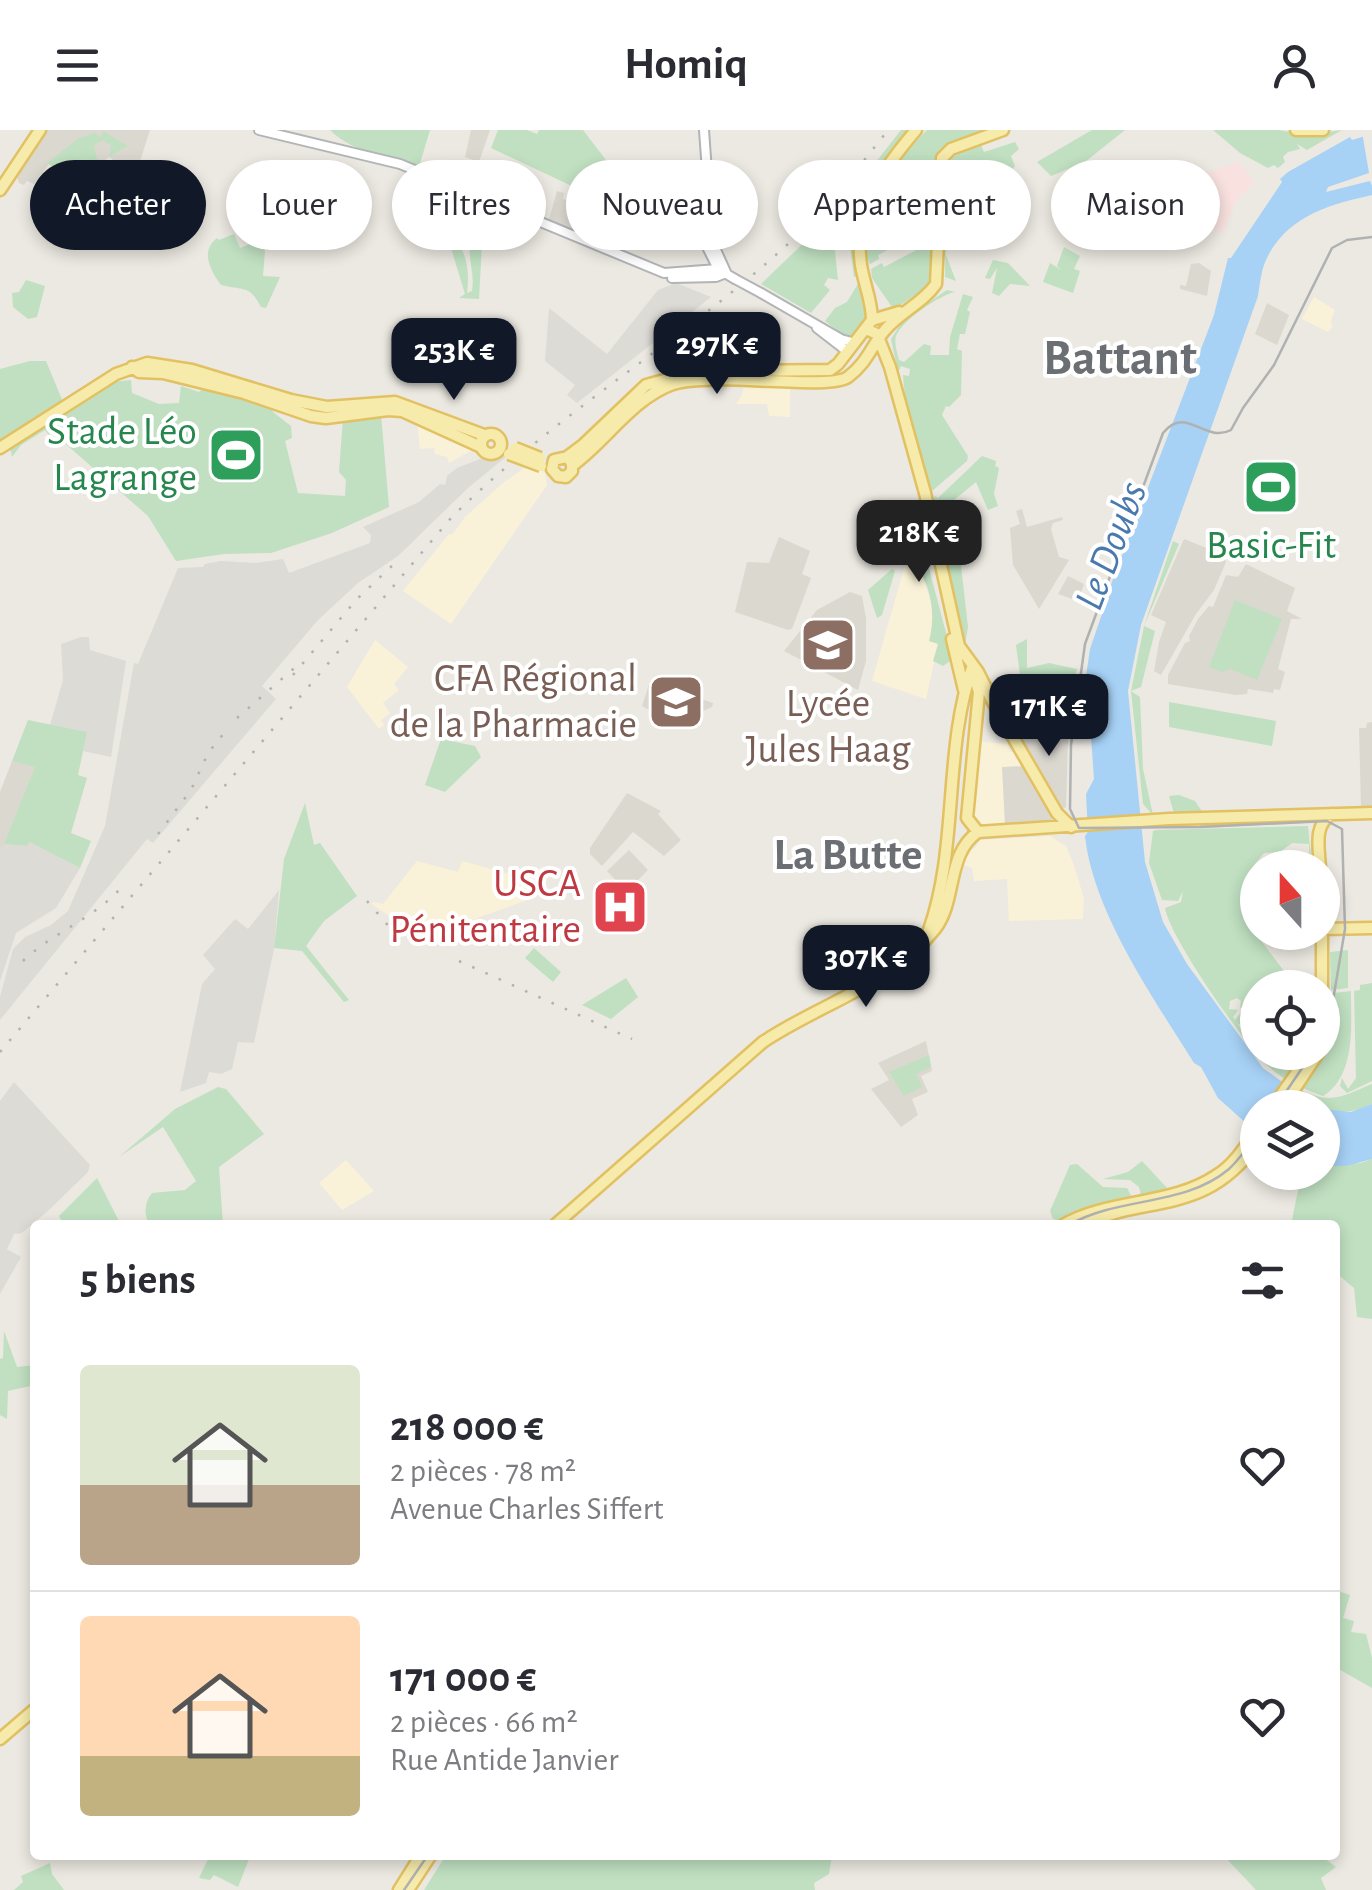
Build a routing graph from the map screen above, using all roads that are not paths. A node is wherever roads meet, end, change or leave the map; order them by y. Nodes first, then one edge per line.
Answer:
1 (32, 130) edge
2 (40, 130) edge
3 (259, 130) edge
4 (704, 130) edge
5 (919, 130) edge
6 (1003, 130) edge
7 (1296, 130) edge
8 (1323, 130) edge
9 (706, 160) edge
10 (0, 180) edge
11 (0, 190) edge
12 (709, 250) edge
13 (715, 250) edge
14 (710, 257) junction
15 (700, 269) junction
16 (722, 271) junction
17 (669, 276) junction
18 (909, 308) junction
19 (868, 324) junction
20 (890, 324) junction
21 (879, 340) junction
22 (846, 355) junction
23 (868, 358) junction
24 (890, 367) junction
25 (854, 371) junction
26 (839, 381) junction
27 (0, 448) edge
28 (564, 461) junction
29 (540, 462) junction
30 (553, 472) junction
31 (953, 641) junction
32 (974, 672) junction
33 (964, 690) junction
34 (1057, 812) junction
35 (1338, 812) junction
36 (1372, 813) edge
37 (1314, 814) junction
38 (1071, 827) junction
39 (1051, 830) junction
40 (978, 832) junction
41 (1317, 850) edge
42 (1319, 850) edge
43 (1372, 928) edge
44 (1340, 930) edge
45 (932, 931) junction
46 (921, 943) junction
47 (1302, 1070) edge
48 (1286, 1090) edge
49 (1240, 1160) joint
50 (561, 1220) edge
51 (1074, 1220) edge
52 (1099, 1220) edge
53 (30, 1711) edge
54 (0, 1736) edge
55 (418, 1860) edge
56 (428, 1860) edge
57 (398, 1890) edge
58 (408, 1890) edge

1 - 10 main road
2 - 11 main road
3 - 17 street
4 - 9 street
5 - 19 main road
6 - 18 main road
7 - 8 main road
12 - 14 street
13 - 16 street
14 - 15 street
14 - 16 street
15 - 16 street
15 - 17 street
16 - 17 street
16 - 22 street, bridge
18 - 19 main road
18 - 20 main road
19 - 21 main road
19 - 22 main road
20 - 21 main road
20 - 24 main road
21 - 23 main road
21 - 24 main road
22 - 25 main road
22 - 26 main road
22 - 28 main road
23 - 25 main road
23 - 31 main road
24 - 32 main road
25 - 26 main road
26 - 28 main road
27 - 29 main road, bridge
28 - 29 main road
28 - 30 main road
28 - 30 main road
29 - 30 main road
31 - 32 main road
31 - 33 main road
32 - 33 main road
32 - 34 main road
32 - 40 main road
32 - 45 main road
33 - 46 main road
34 - 38 main road
34 - 39 main road
35 - 36 main road
35 - 37 main road
35 - 42 main road
37 - 38 main road
37 - 41 main road
38 - 39 main road
39 - 40 main road
40 - 45 main road
43 - 44 main road
45 - 46 main road
46 - 50 main road
47 - 48 main road
49 - 51 main road
49 - 52 main road
53 - 54 main road
55 - 57 main road
56 - 58 main road

